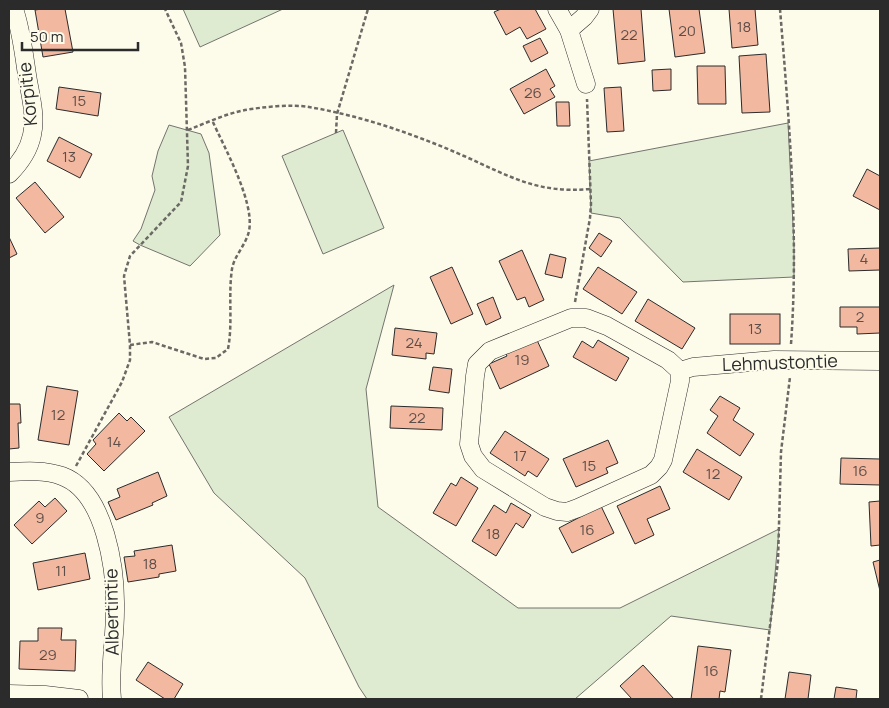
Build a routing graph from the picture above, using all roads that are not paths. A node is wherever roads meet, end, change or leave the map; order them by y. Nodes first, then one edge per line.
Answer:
1 (14, 9) edge
2 (557, 9) edge
3 (590, 9) edge
4 (569, 30) junction
5 (586, 84) road end
6 (9, 174) edge
7 (880, 361) edge
8 (680, 371) junction
9 (9, 472) edge
10 (9, 694) edge
11 (79, 699) edge
12 (112, 699) edge

1 - 6 street, Korpitie
2 - 4 street
3 - 4 street
4 - 5 street
7 - 8 street, Lehmustontie
8 - 8 street
9 - 12 street, Albertintie
10 - 11 street

